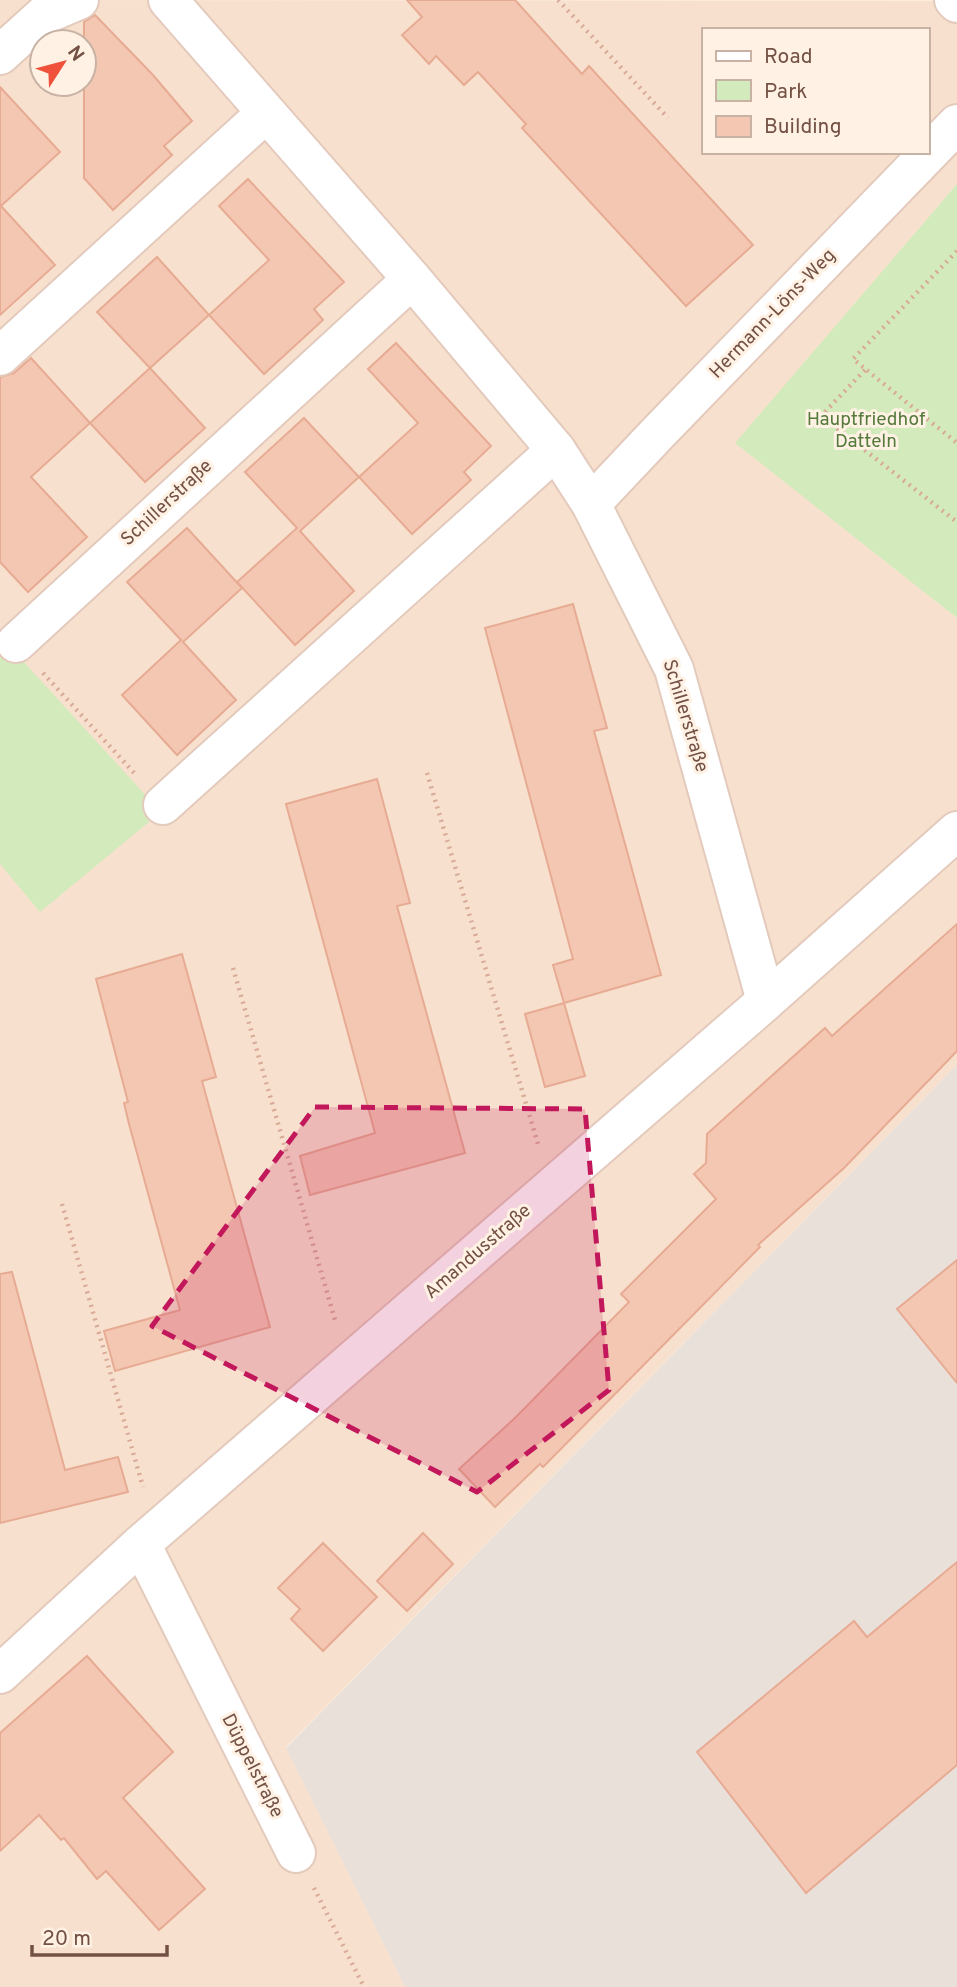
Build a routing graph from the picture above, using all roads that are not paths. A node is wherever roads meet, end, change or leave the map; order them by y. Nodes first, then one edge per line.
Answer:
1 (79, 0) edge
2 (168, 0) edge
3 (0, 55) edge
4 (266, 113) junction
5 (957, 124) edge
6 (929, 153) edge
7 (928, 154) edge
8 (412, 279) junction
9 (0, 356) edge
10 (556, 450) junction
11 (591, 504) junction
12 (16, 643) road end
13 (163, 805) road end
14 (957, 831) edge
15 (766, 1002) junction
16 (148, 1538) junction
17 (0, 1674) edge
18 (296, 1853) road end

1 - 3 street
2 - 4 street, Schillerstraße
4 - 8 street, Schillerstraße
4 - 9 street
5 - 6 street, Hermann-Löns-Weg
7 - 11 street, Hermann-Löns-Weg
8 - 10 street, Schillerstraße
8 - 12 street, Schillerstraße
10 - 11 street, Schillerstraße
10 - 13 street
11 - 15 street, Schillerstraße
14 - 15 street, Amandusstraße
15 - 16 street, Amandusstraße
16 - 17 street, Amandusstraße
16 - 18 street, Düppelstraße

